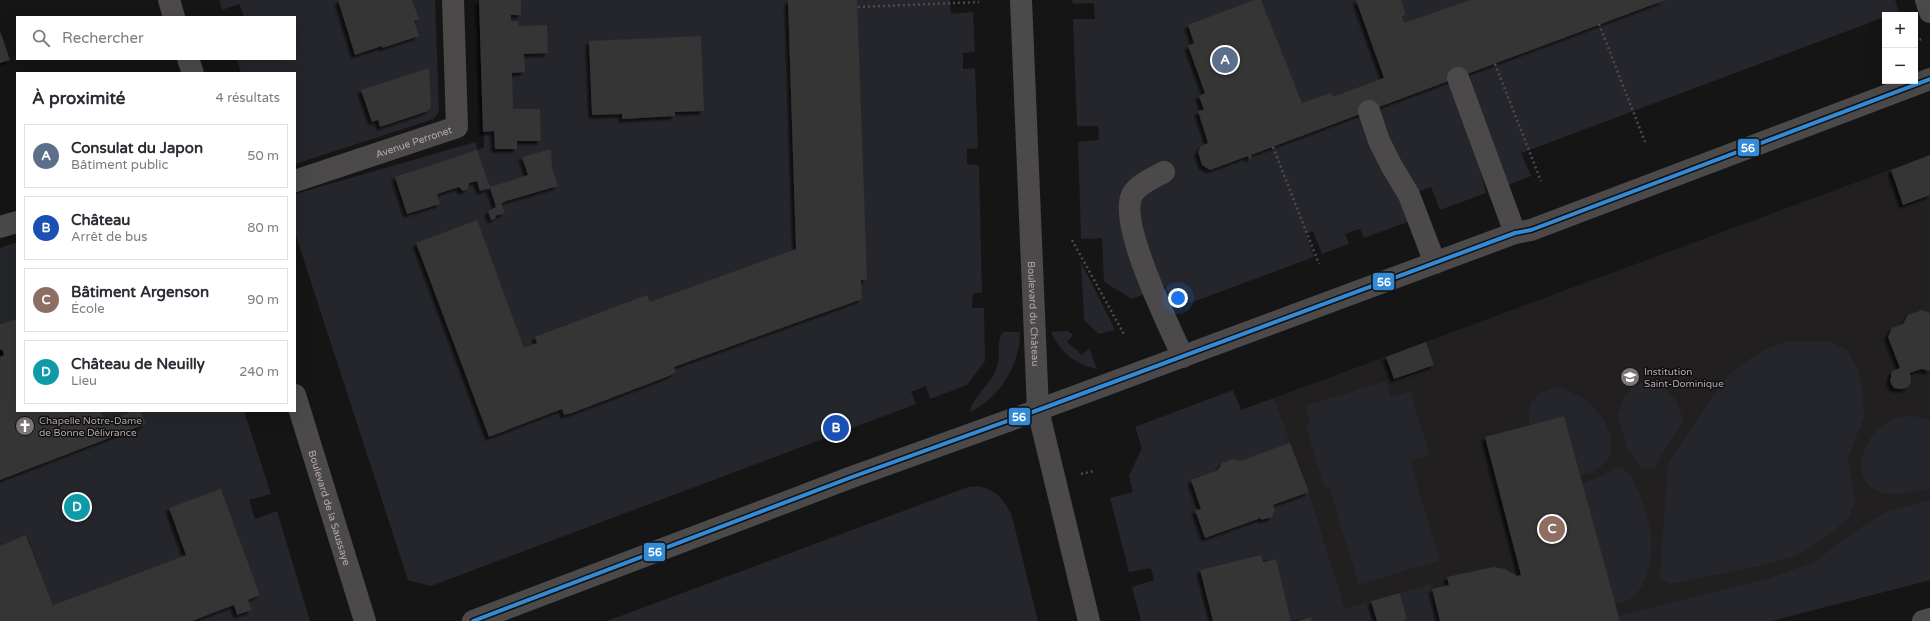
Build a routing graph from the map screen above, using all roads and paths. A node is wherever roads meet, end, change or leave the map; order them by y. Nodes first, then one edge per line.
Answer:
1 (169, 0) edge
2 (453, 0) edge
3 (1022, 0) edge
4 (1926, 0) edge
5 (978, 2) dead end
6 (858, 8) dead end
7 (1930, 12) edge
8 (174, 16) edge
9 (1599, 24) dead end
10 (1921, 39) dead end
11 (1918, 40) edge
12 (188, 60) edge
13 (1495, 64) dead end
14 (193, 72) edge
15 (1458, 78) dead end
16 (1930, 79) edge
17 (1369, 111) dead end
18 (1645, 142) dead end
19 (1273, 147) dead end
20 (1164, 172) dead end
21 (296, 181) edge
22 (1541, 181) dead end
23 (16, 222) edge
24 (0, 227) edge
25 (1515, 233) junction
26 (1072, 240) dead end
27 (1435, 263) junction
28 (1319, 264) dead end
29 (1125, 336) dead end
30 (1183, 356) junction
31 (296, 398) edge
32 (1038, 410) junction
33 (1930, 619) edge
34 (365, 621) edge
35 (473, 621) edge
36 (1090, 621) edge
37 (1923, 621) edge

1 - 8 street
2 - 21 street, Avenue Perronet
3 - 32 street, Boulevard du Château
4 - 7 street
5 - 6 path
9 - 18 path
10 - 11 path
12 - 14 street
13 - 22 path
15 - 25 street
16 - 25 street
17 - 27 street
19 - 28 path
20 - 30 street
23 - 24 street
25 - 27 street
26 - 29 path
27 - 30 street
30 - 32 street
31 - 34 street, Boulevard de la Saussaye
32 - 35 street
32 - 36 street, Boulevard du Château
33 - 37 street

